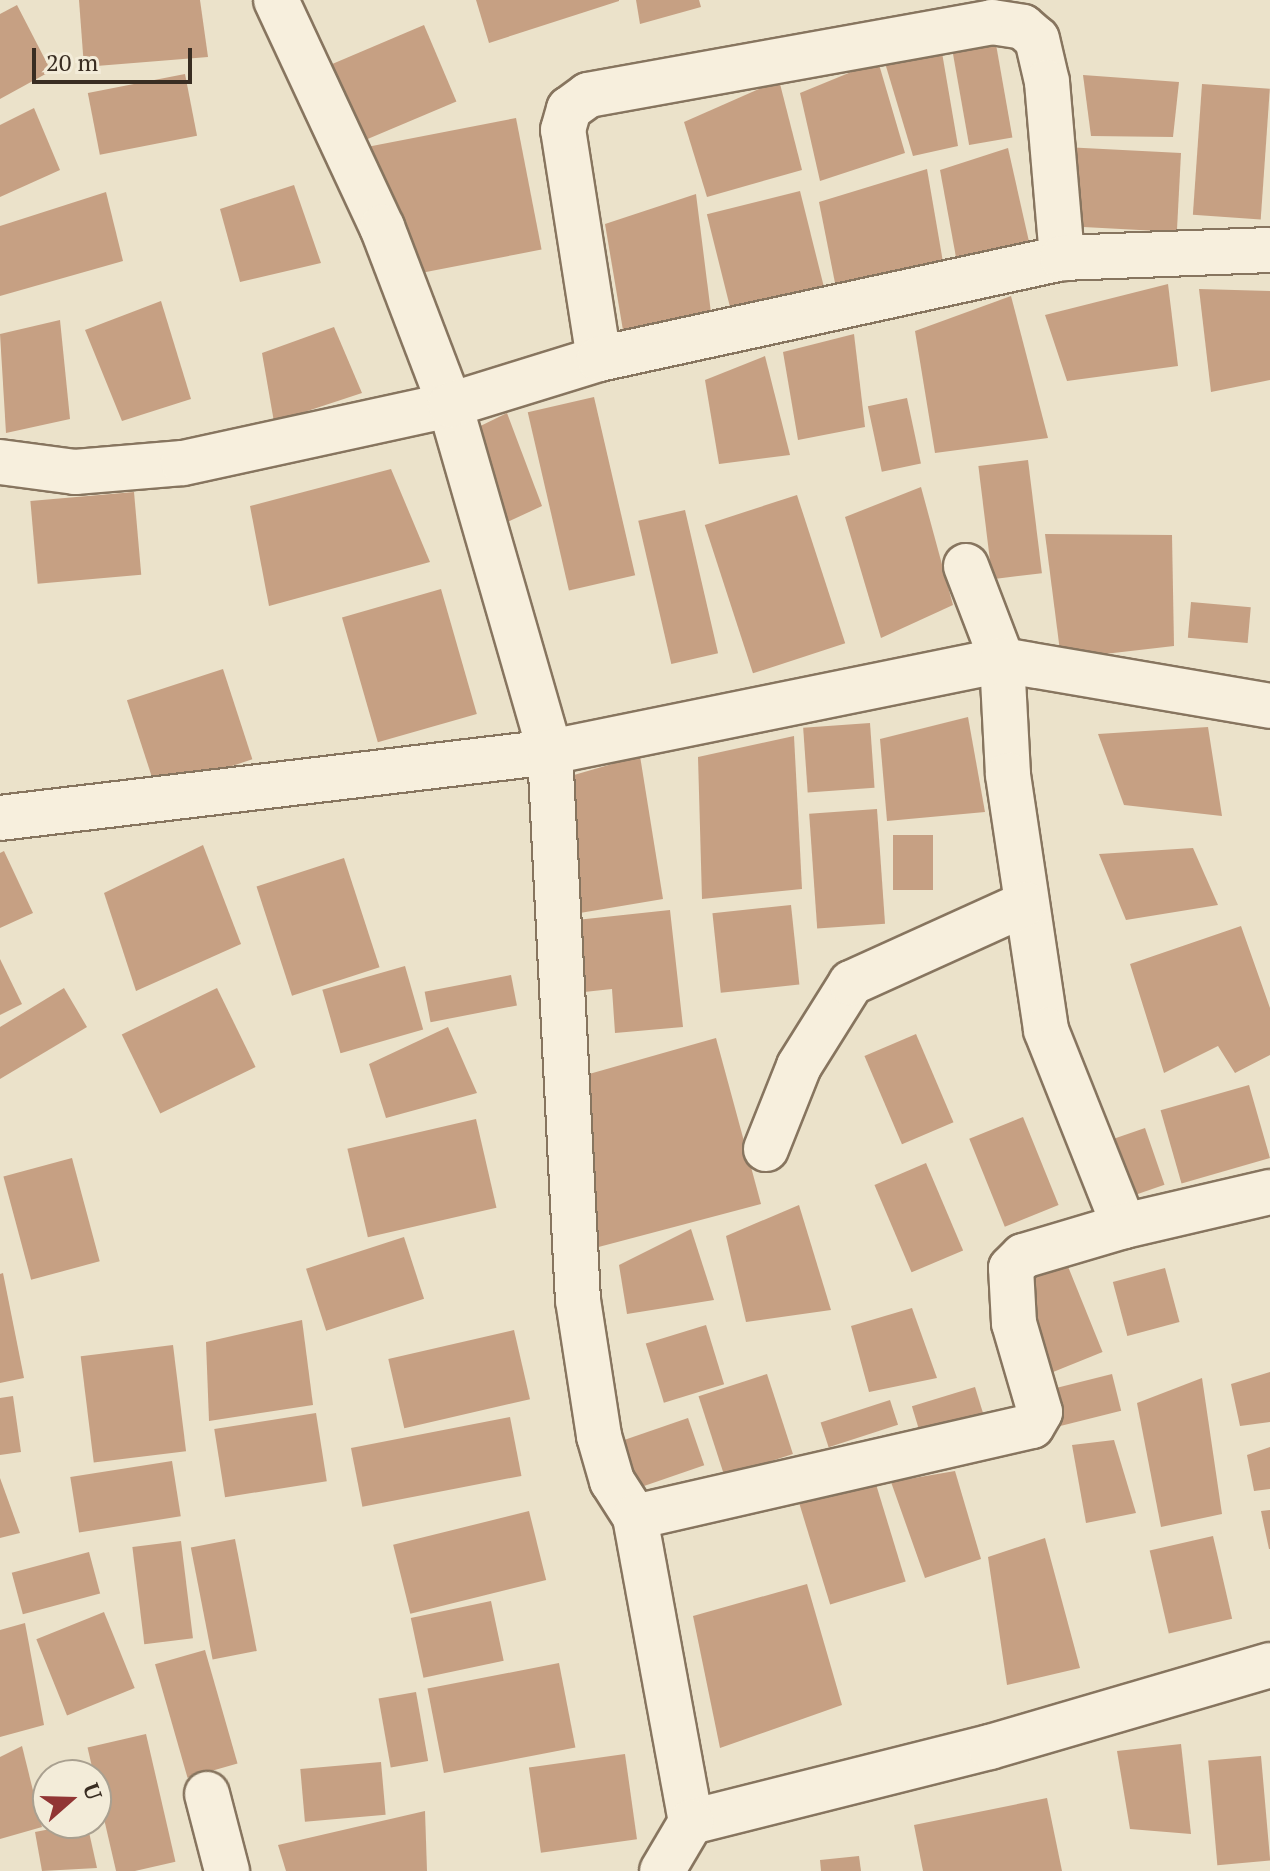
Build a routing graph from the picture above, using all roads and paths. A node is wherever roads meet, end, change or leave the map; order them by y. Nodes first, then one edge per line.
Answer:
1 (276, 0) edge
2 (1270, 250) edge
3 (1062, 258) junction
4 (599, 359) junction
5 (450, 405) junction
6 (0, 462) edge
7 (966, 566) dead end
8 (1002, 660) junction
9 (1270, 706) edge
10 (550, 752) junction
11 (0, 818) edge
12 (1025, 904) junction
13 (766, 1149) dead end
14 (1270, 1192) edge
15 (1124, 1226) junction
16 (635, 1517) junction
17 (1270, 1665) edge
18 (207, 1794) dead end
19 (691, 1822) junction
20 (227, 1871) edge
21 (662, 1871) edge

1 - 5 street
2 - 3 street
3 - 4 street
3 - 4 street
4 - 5 street
5 - 6 street
5 - 10 street
7 - 8 street
8 - 9 street
8 - 10 street
8 - 12 street
10 - 11 street
10 - 16 street
12 - 13 street
12 - 15 street
14 - 15 street
15 - 16 street
16 - 19 street
17 - 19 street
18 - 20 street
19 - 21 street

